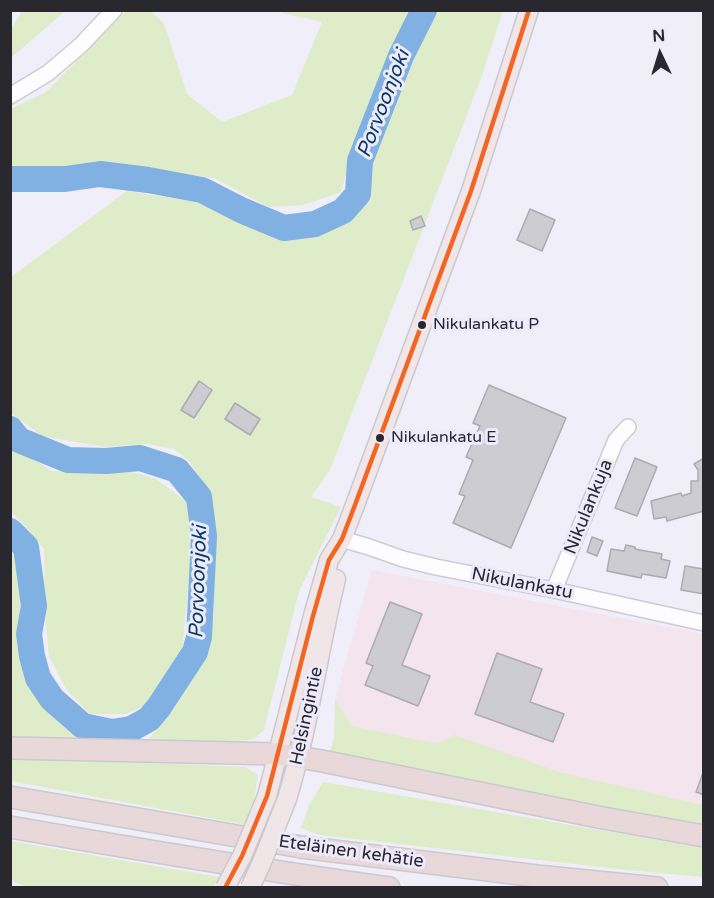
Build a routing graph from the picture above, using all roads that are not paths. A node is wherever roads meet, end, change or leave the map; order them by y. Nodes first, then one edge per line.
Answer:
1 (114, 10) edge
2 (529, 10) edge
3 (10, 96) edge
4 (628, 427) dead end
5 (342, 539) junction
6 (554, 590) junction
7 (704, 623) edge
8 (10, 748) edge
9 (289, 756) junction
10 (10, 797) edge
11 (10, 826) edge
12 (704, 836) edge
13 (225, 888) edge
14 (250, 888) edge
15 (389, 888) edge
16 (657, 888) edge

1 - 3 street
2 - 5 main road, Helsingintie
4 - 6 street, Nikulankuja
5 - 6 street, Nikulankatu
5 - 9 main road, Helsingintie
6 - 7 street, Nikulankatu
8 - 9 highway
9 - 12 highway
9 - 13 main road, Helsingintie, bridge
9 - 14 main road, Helsingintie, bridge
10 - 16 highway, Eteläinen kehätie
11 - 15 highway, Eteläinen kehätie

